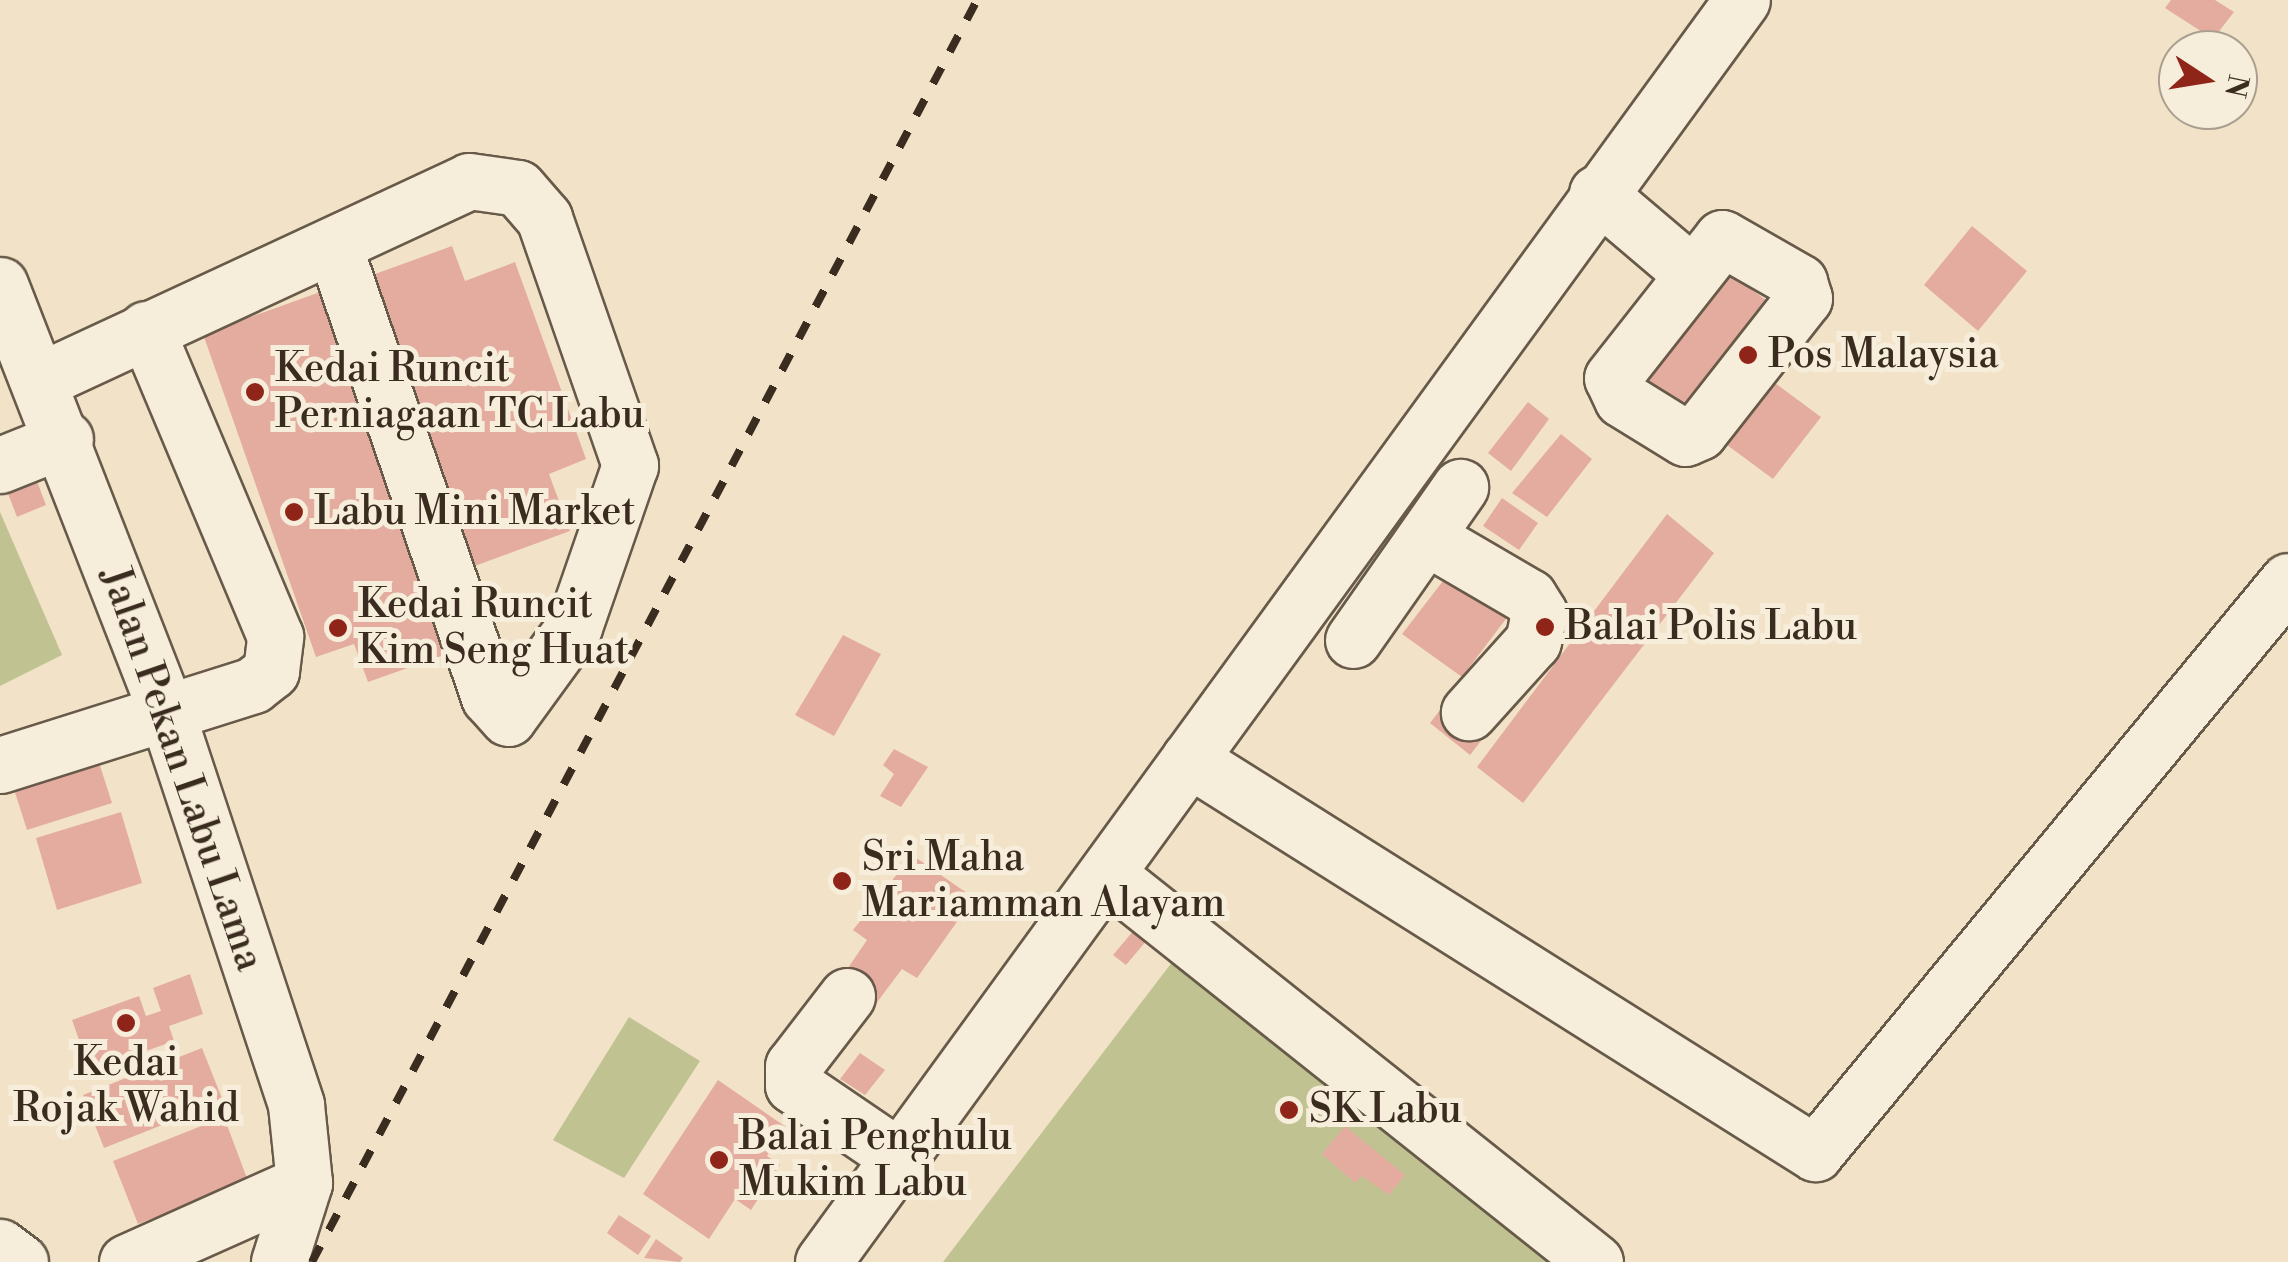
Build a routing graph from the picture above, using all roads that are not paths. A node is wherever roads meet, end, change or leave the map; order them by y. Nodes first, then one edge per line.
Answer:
1 (1742, 0) edge
2 (1597, 194) junction
3 (334, 248) junction
4 (1690, 272) dead end
5 (0, 285) edge
6 (146, 329) junction
7 (41, 380) junction
8 (65, 440) junction
9 (0, 465) edge
10 (1460, 487) dead end
11 (1428, 538) junction
12 (1334, 558) junction
13 (2288, 581) edge
14 (1388, 591) junction
15 (1353, 640) dead end
16 (166, 708) junction
17 (1469, 712) dead end
18 (1189, 759) junction
19 (0, 765) edge
20 (1108, 876) junction
21 (847, 996) dead end
22 (902, 1159) junction
23 (304, 1183) junction
24 (0, 1247) edge
25 (20, 1262) edge
26 (127, 1262) edge
27 (278, 1262) edge
28 (823, 1262) edge
29 (1595, 1262) edge

1 - 2 street
2 - 4 street
2 - 12 street
3 - 3 street
3 - 6 street
5 - 7 street, Jalan Pekan Labu Lama
6 - 7 street
6 - 16 street
7 - 8 street, Jalan Pekan Labu Lama
8 - 9 street
8 - 16 street, Jalan Pekan Labu Lama
10 - 11 street
11 - 14 street
11 - 17 street
12 - 14 street
12 - 18 street
13 - 18 street
14 - 15 street
16 - 19 street
16 - 23 street, Jalan Pekan Labu Lama
18 - 20 street
20 - 22 street
20 - 29 street
21 - 22 street
22 - 28 street
23 - 26 street
23 - 27 street, Jalan Pekan Labu Lama
24 - 25 street

